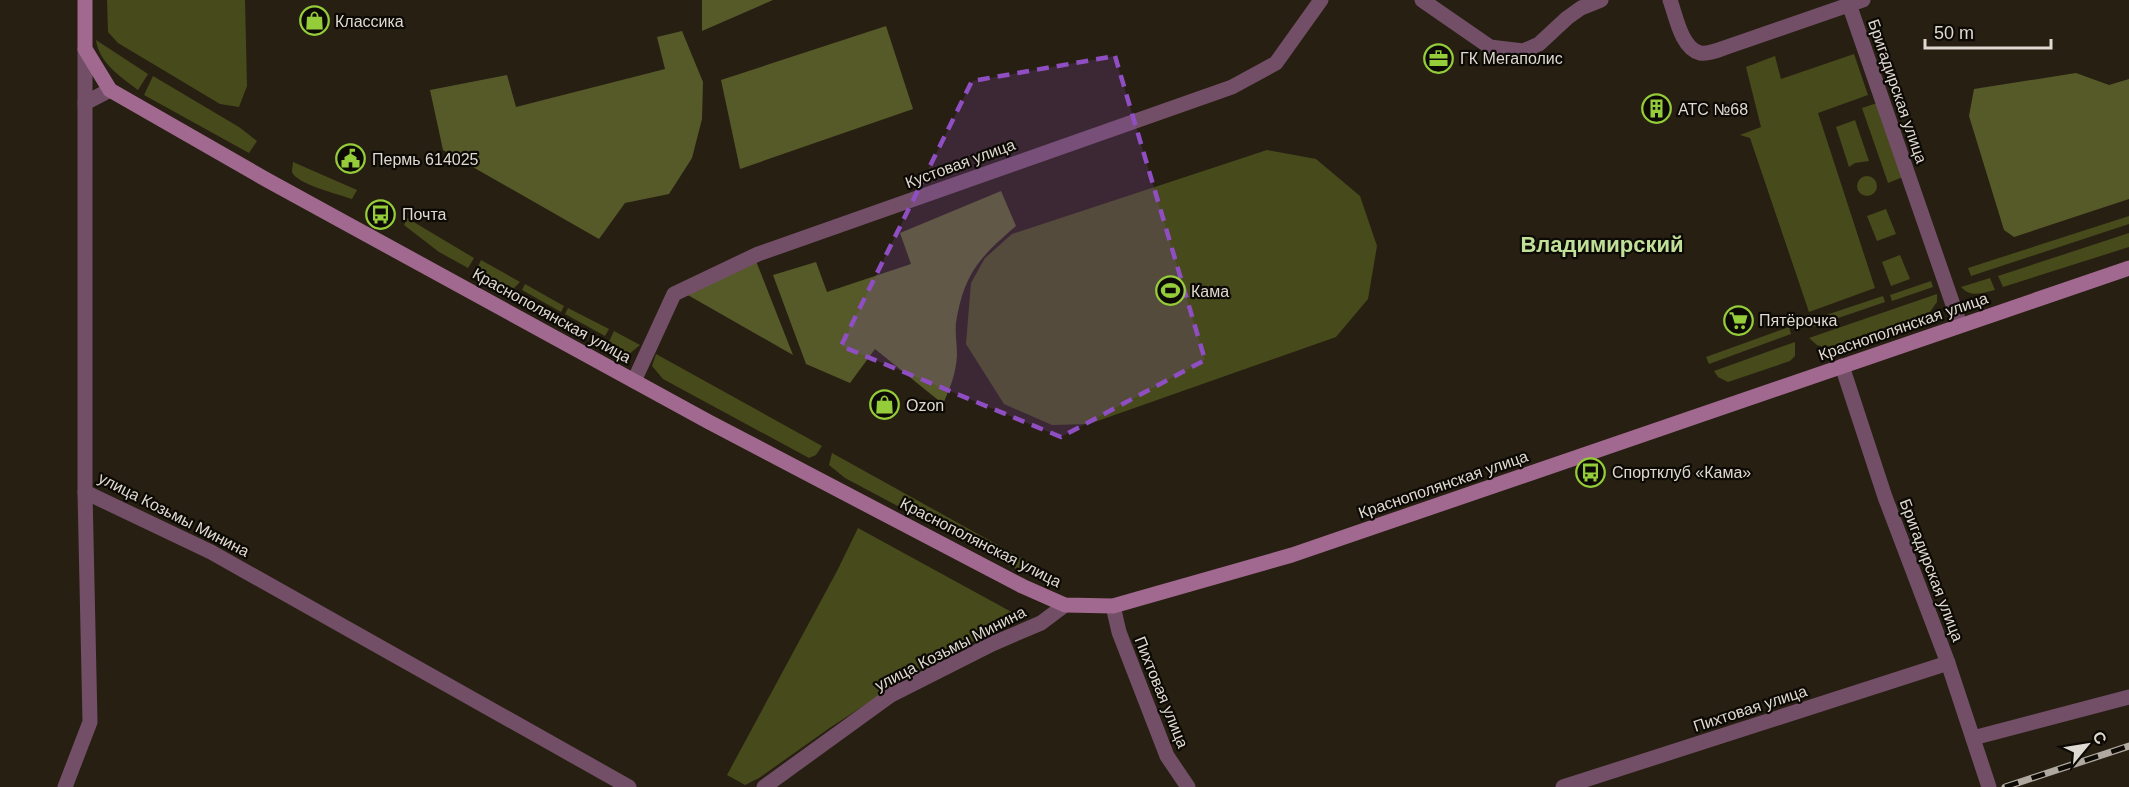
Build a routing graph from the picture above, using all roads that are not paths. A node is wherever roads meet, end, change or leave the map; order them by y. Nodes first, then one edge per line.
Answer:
1 (85, 0) edge
2 (1321, 0) edge
3 (1422, 0) edge
4 (1601, 0) edge
5 (1670, 0) edge
6 (1856, 2) edge
7 (85, 49) junction
8 (110, 90) junction
9 (85, 103) junction
10 (2129, 268) edge
11 (1960, 325) junction
12 (1842, 366) junction
13 (634, 381) junction
14 (85, 492) junction
15 (1065, 605) junction
16 (1113, 606) junction
17 (1948, 663) junction
18 (2129, 697) edge
19 (1973, 738) junction
20 (65, 787) edge
21 (629, 787) edge
22 (765, 787) edge
23 (1188, 787) edge
24 (1563, 787) edge
25 (1989, 787) edge

1 - 7 main road
2 - 13 street, Кустовая улица
3 - 4 street
5 - 6 street
6 - 11 street, Бригадирская улица
7 - 8 main road, Краснополянская улица
7 - 9 street, улица Козьмы Минина
8 - 9 street
8 - 13 main road, Краснополянская улица
9 - 14 street, улица Козьмы Минина
10 - 11 main road, Краснополянская улица
11 - 12 main road, Краснополянская улица
12 - 16 main road, Краснополянская улица
12 - 17 street, Бригадирская улица
13 - 15 main road, Краснополянская улица
14 - 20 street
14 - 21 street, улица Козьмы Минина
15 - 16 main road, Краснополянская улица
15 - 22 street, улица Козьмы Минина
16 - 23 street, Пихтовая улица
17 - 19 street, Бригадирская улица
17 - 24 street, Пихтовая улица
18 - 19 street
19 - 25 street, Бригадирская улица

